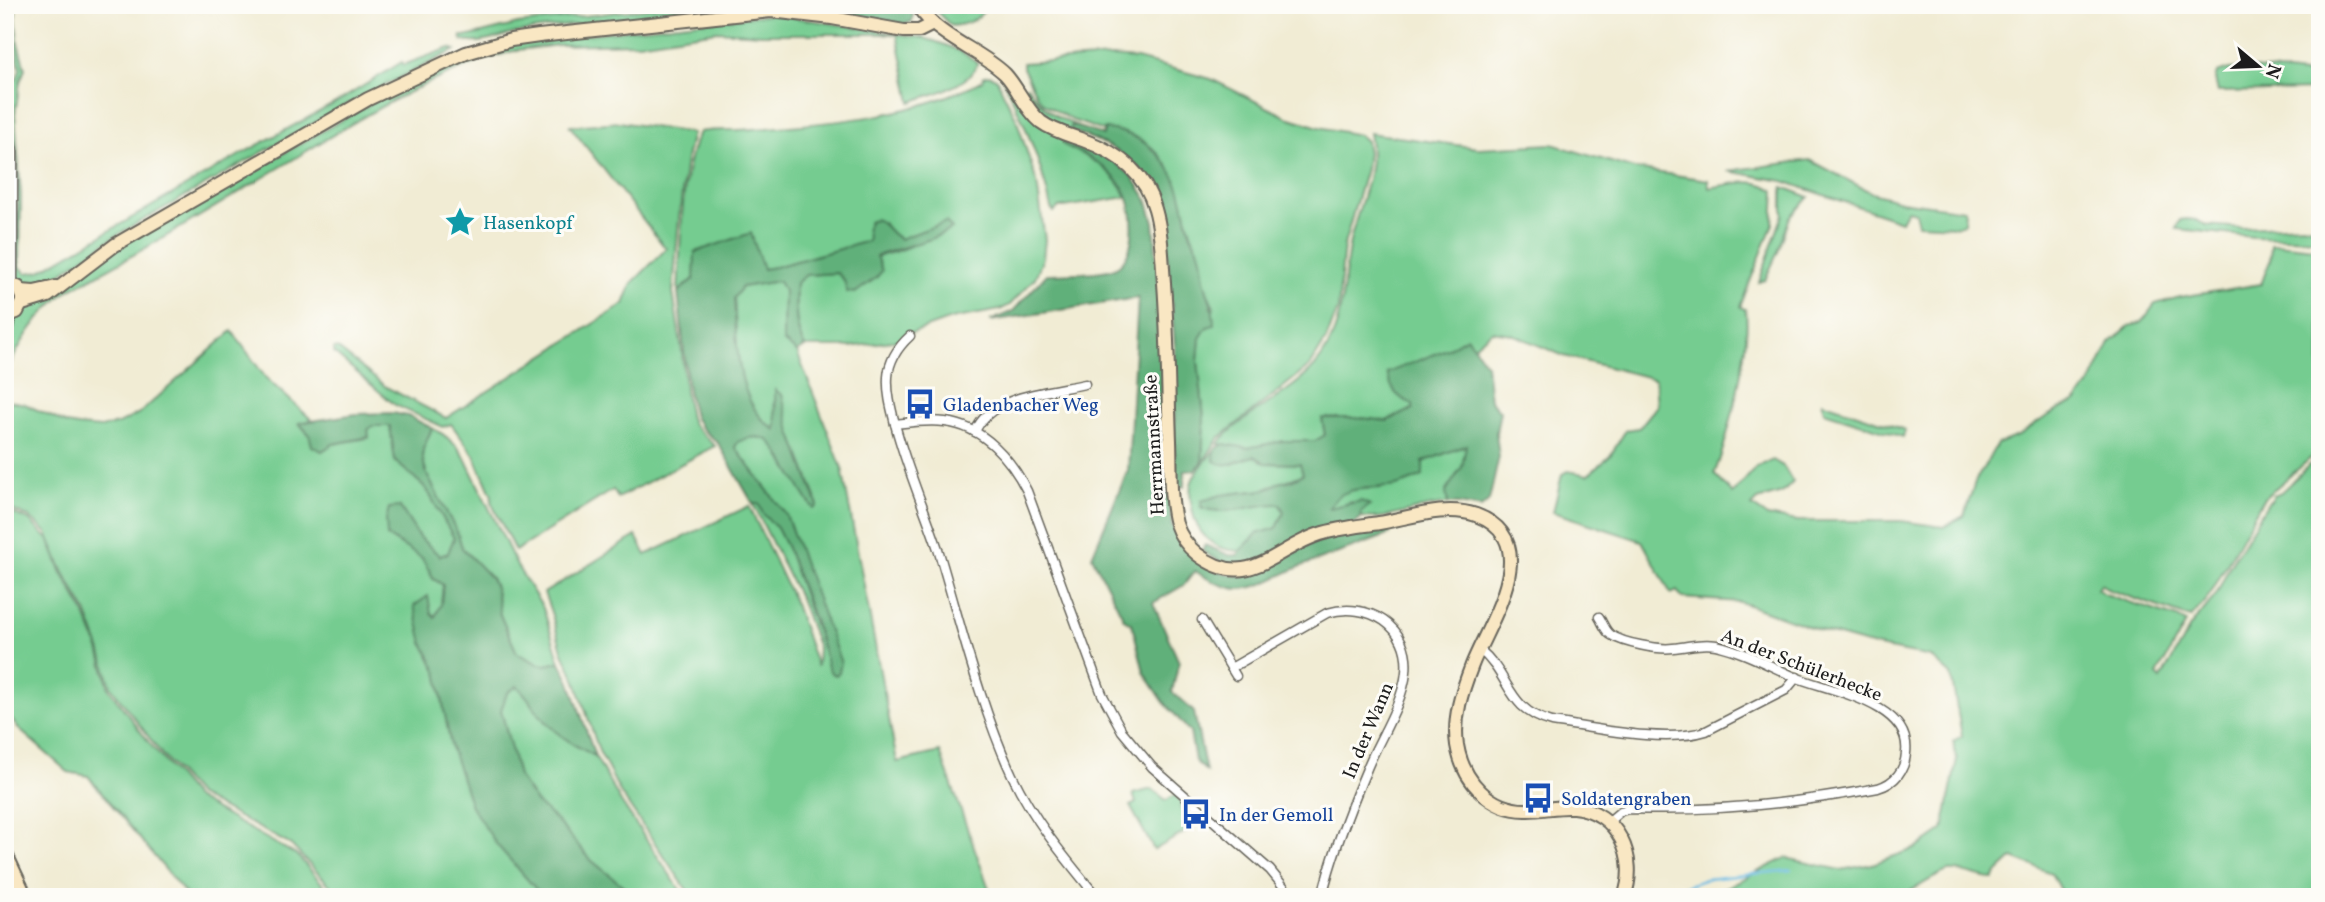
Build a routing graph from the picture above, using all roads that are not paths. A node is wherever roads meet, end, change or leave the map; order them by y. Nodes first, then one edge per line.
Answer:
1 (917, 5) edge
2 (933, 24) junction
3 (5, 118) edge
4 (10, 193) edge
5 (12, 232) junction
6 (5, 264) edge
7 (16, 290) edge
8 (7, 316) edge
9 (5, 333) edge
10 (910, 336) dead end
11 (1085, 384) dead end
12 (895, 424) junction
13 (975, 432) junction
14 (1599, 617) dead end
15 (1202, 620) dead end
16 (1479, 649) junction
17 (1797, 677) junction
18 (1608, 822) junction
19 (5, 852) edge
20 (26, 897) edge
21 (1097, 897) edge
22 (1292, 897) edge
23 (1322, 897) edge
24 (1624, 897) edge

1 - 2 street, Herrmannstraße
2 - 7 street
2 - 16 street, Herrmannstraße
3 - 4 street
4 - 5 street
5 - 6 street
5 - 7 street
7 - 8 street
8 - 9 street
10 - 12 street
11 - 13 street
12 - 13 street
12 - 21 street
13 - 22 street
14 - 17 street, An der Schülerhecke
15 - 23 street, In der Wann
16 - 17 street
16 - 18 street, Herrmannstraße
17 - 18 street, An der Schülerhecke
18 - 24 street
19 - 20 street

